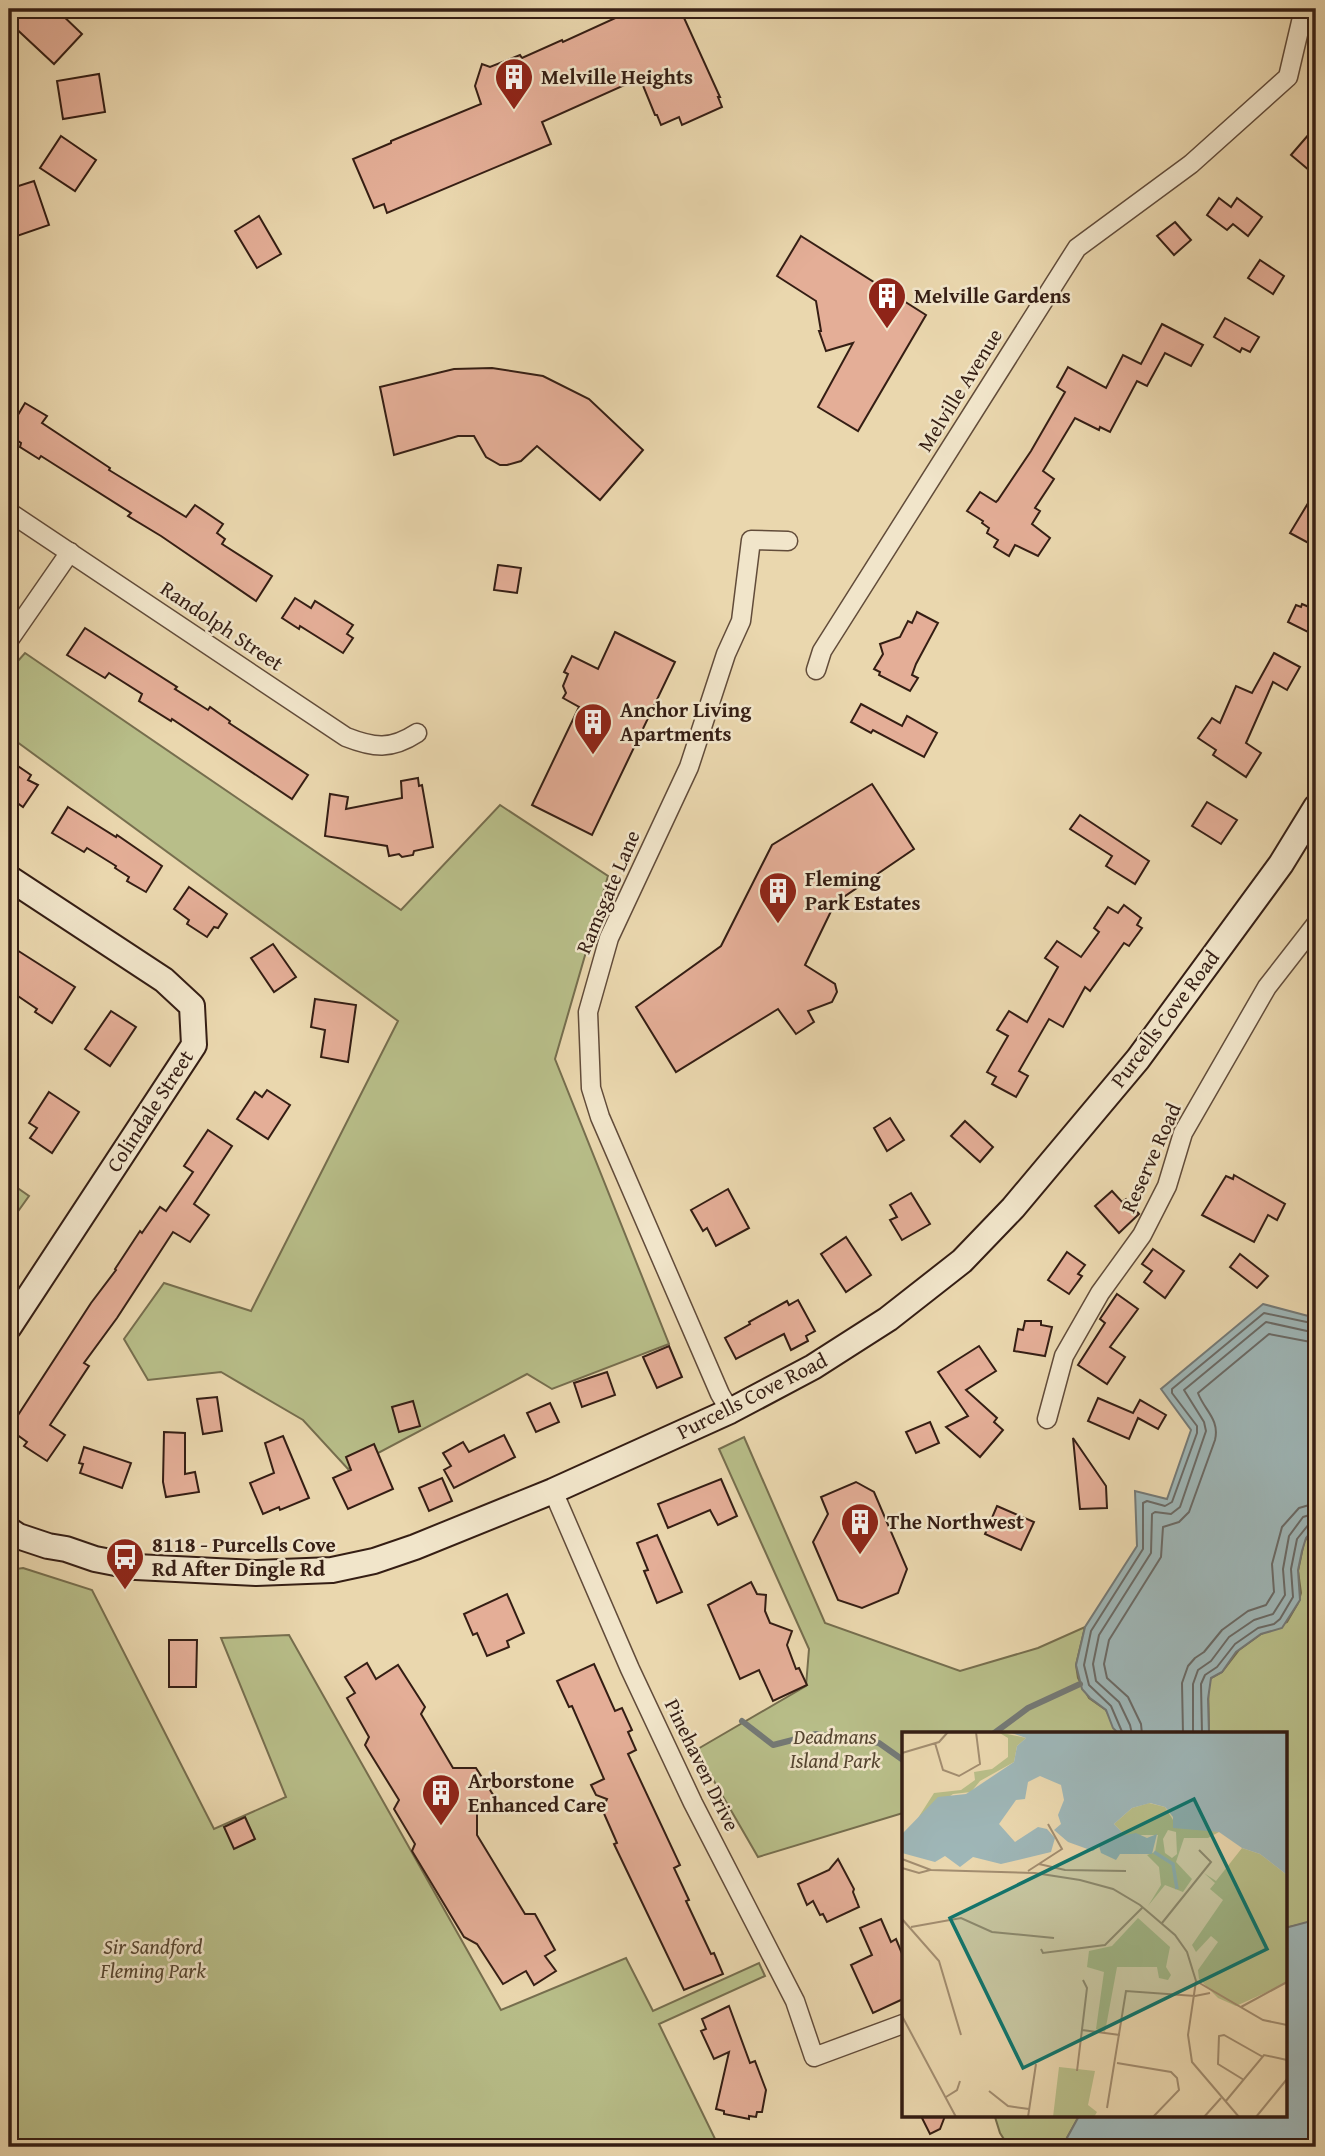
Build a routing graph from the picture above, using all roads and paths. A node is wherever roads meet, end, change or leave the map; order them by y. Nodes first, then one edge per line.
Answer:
1 (1304, 9) edge
2 (9, 512) edge
3 (788, 541) dead end
4 (69, 552) junction
5 (9, 640) edge
6 (816, 670) dead end
7 (417, 733) dead end
8 (1316, 807) edge
9 (9, 878) edge
10 (1316, 923) edge
11 (9, 1327) edge
12 (730, 1411) junction
13 (1046, 1419) dead end
14 (553, 1491) junction
15 (12, 1535) edge
16 (902, 2024) edge

1 - 6 street, Melville Avenue
2 - 4 street, Randolph Street
3 - 12 street, Ramsgate Lane
4 - 5 street
4 - 7 street, Randolph Street
8 - 12 main road, Purcells Cove Road
9 - 11 main road, Colindale Street
10 - 13 street, Reserve Road
12 - 14 main road, Purcells Cove Road
14 - 15 main road, Purcells Cove Road
14 - 16 street, Pinehaven Drive

